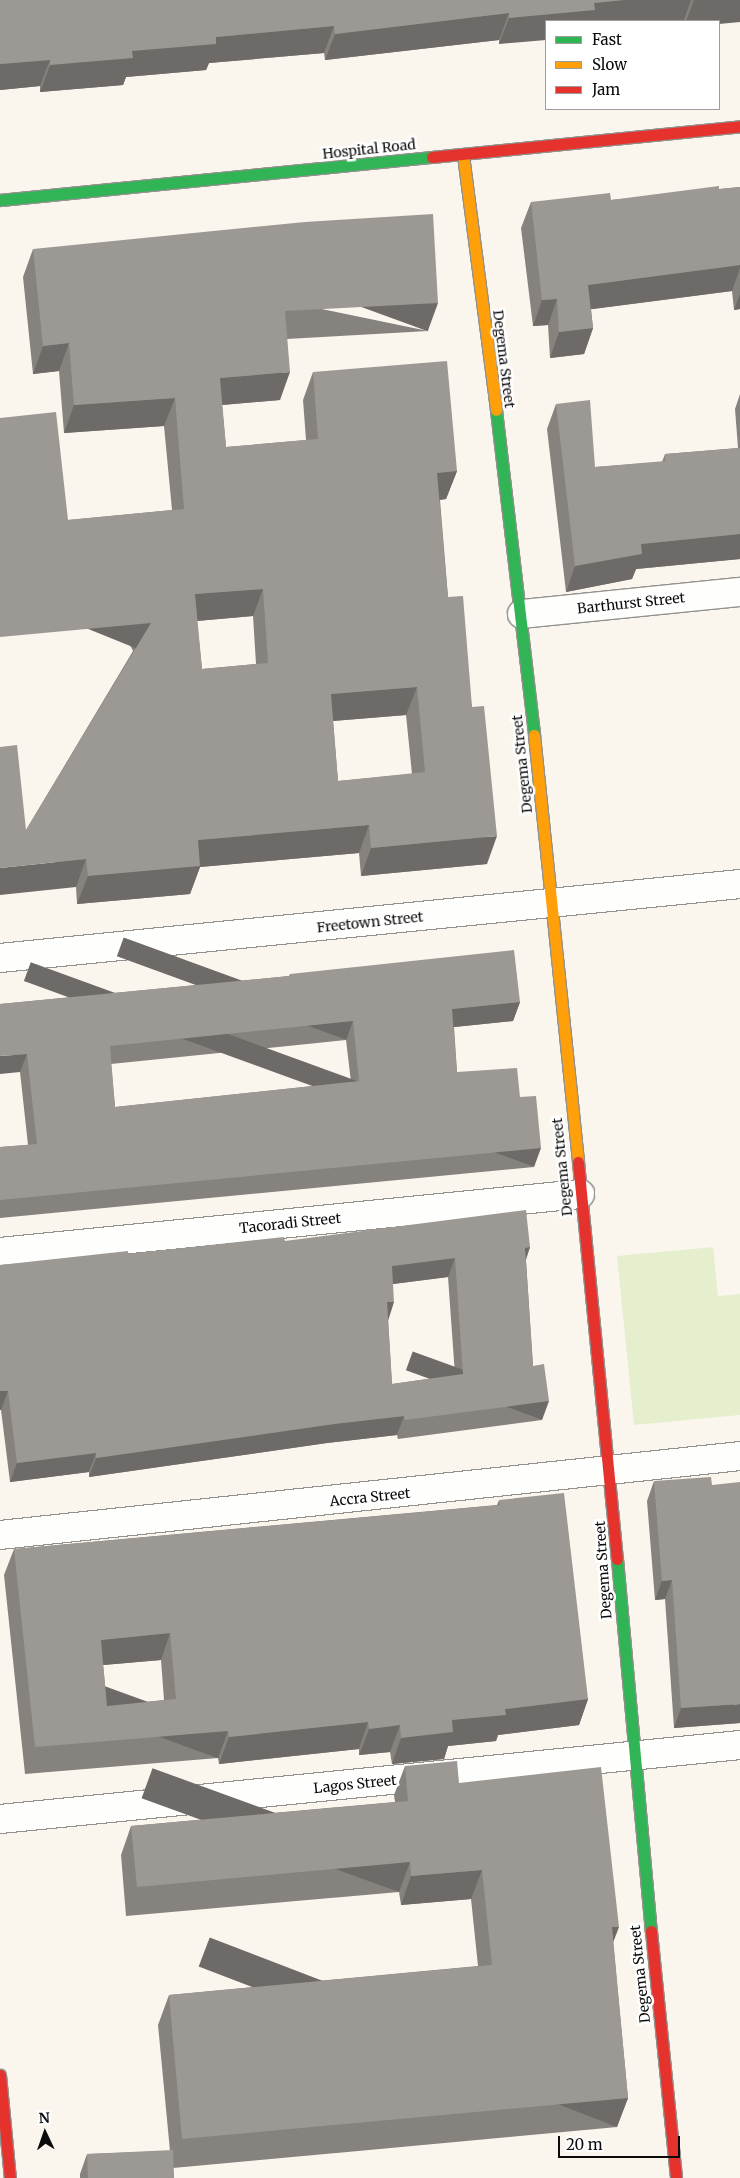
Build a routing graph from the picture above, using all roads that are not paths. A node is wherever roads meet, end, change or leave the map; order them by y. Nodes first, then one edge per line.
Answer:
1 (740, 126) edge
2 (463, 155) junction
3 (0, 200) edge
4 (740, 592) edge
5 (522, 614) junction
6 (740, 884) edge
7 (551, 904) junction
8 (0, 958) edge
9 (580, 1194) junction
10 (0, 1252) edge
11 (740, 1456) edge
12 (610, 1472) junction
13 (0, 1535) edge
14 (740, 1745) edge
15 (633, 1757) junction
16 (0, 1819) edge
17 (0, 2075) edge
18 (10, 2178) edge
19 (676, 2178) edge

1 - 2 street, Hospital Road
2 - 3 street, Hospital Road
2 - 5 street, Degema Street
4 - 5 street, Barthurst Street
5 - 7 street, Degema Street
6 - 7 street, Freetown Street
7 - 8 street, Freetown Street
7 - 9 street, Degema Street
9 - 10 street, Tacoradi Street
9 - 12 street, Degema Street
11 - 12 street, Accra Street
12 - 13 street, Accra Street
12 - 15 street, Degema Street
14 - 15 street, Lagos Street
15 - 16 street, Lagos Street
15 - 19 street, Degema Street
17 - 18 street

